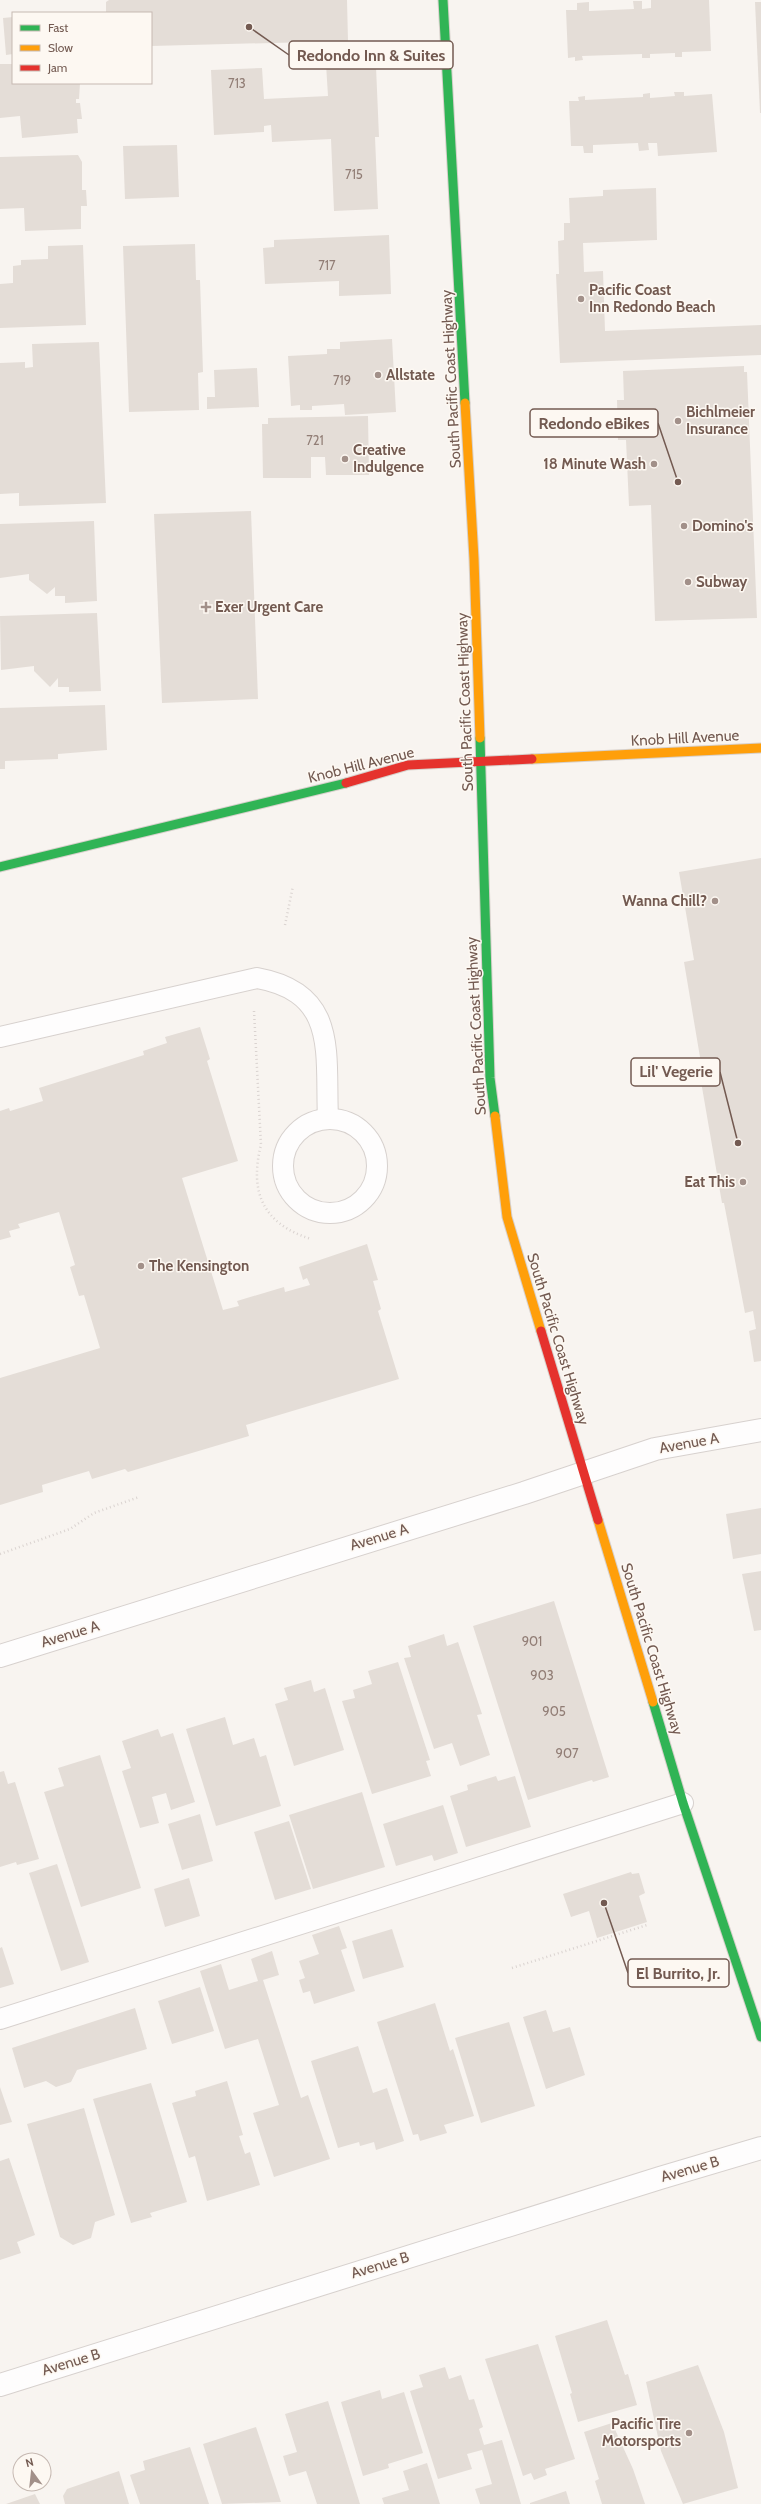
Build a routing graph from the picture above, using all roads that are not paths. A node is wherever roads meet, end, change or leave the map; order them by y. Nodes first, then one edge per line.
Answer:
1 (443, 0) edge
2 (761, 748) edge
3 (481, 761) junction
4 (0, 867) edge
5 (0, 1037) edge
6 (328, 1119) junction
7 (761, 1430) edge
8 (584, 1473) junction
9 (0, 1656) edge
10 (683, 1802) junction
11 (0, 2019) edge
12 (761, 2037) edge
13 (761, 2148) edge
14 (0, 2384) edge

1 - 3 main road, South Pacific Coast Highway
2 - 3 main road, Knob Hill Avenue
3 - 4 main road, Knob Hill Avenue
3 - 8 main road, South Pacific Coast Highway
5 - 6 lane
6 - 6 lane
7 - 8 street, Avenue A
8 - 9 street, Avenue A
8 - 10 main road, South Pacific Coast Highway
10 - 11 lane
10 - 12 main road, South Pacific Coast Highway
13 - 14 street, Avenue B

